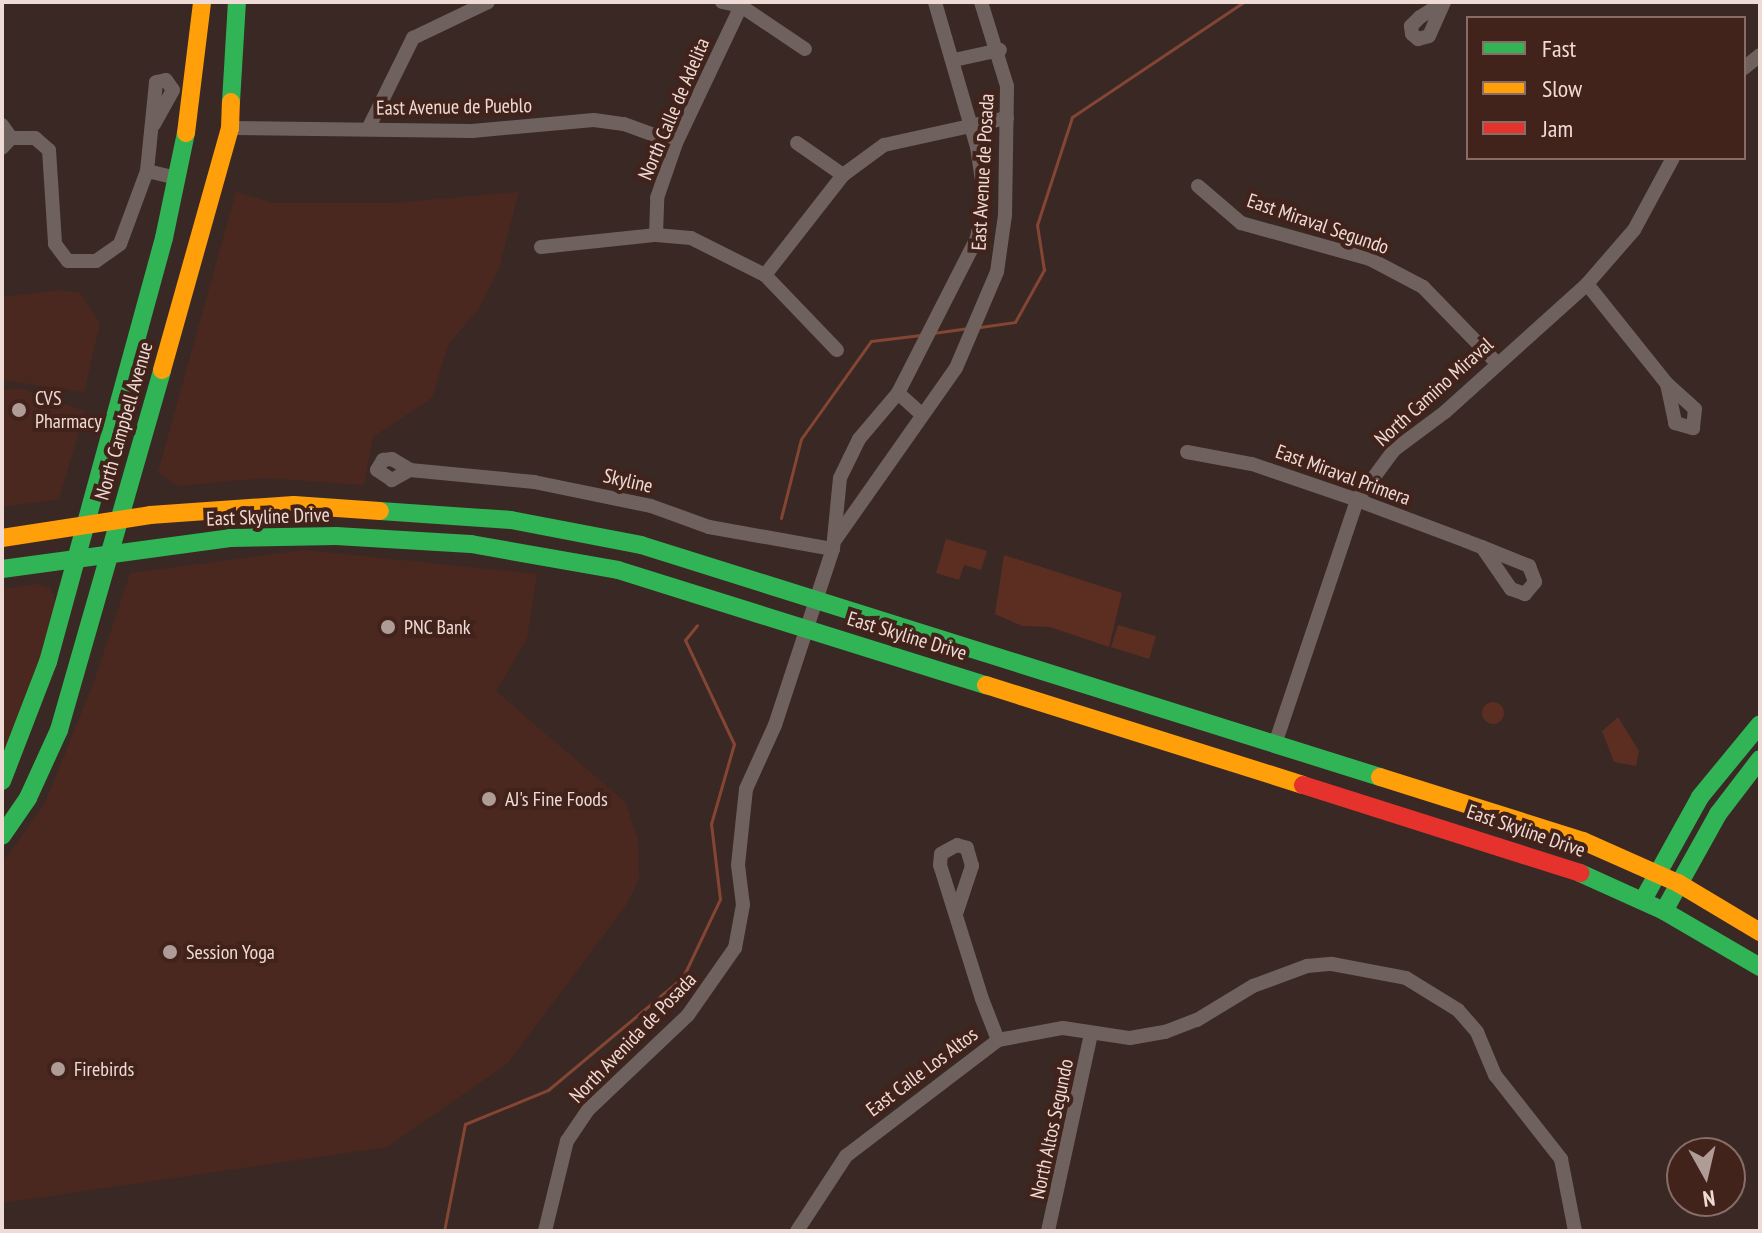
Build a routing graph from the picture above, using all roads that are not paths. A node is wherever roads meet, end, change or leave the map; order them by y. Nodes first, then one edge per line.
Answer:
1 (202, 2) edge
2 (237, 2) edge
3 (488, 2) edge
4 (722, 2) edge
5 (935, 2) edge
6 (981, 2) edge
7 (742, 4) edge
8 (805, 49) dead end
9 (1000, 50) junction
10 (954, 60) junction
11 (1007, 118) junction
12 (154, 124) dead end
13 (972, 124) junction
14 (230, 128) junction
15 (368, 129) junction
16 (5, 137) edge
17 (676, 143) junction
18 (797, 143) dead end
19 (1672, 160) edge
20 (147, 171) junction
21 (843, 175) junction
22 (177, 178) junction
23 (1198, 186) dead end
24 (656, 235) junction
25 (541, 247) dead end
26 (765, 275) junction
27 (1587, 284) junction
28 (837, 350) dead end
29 (1496, 362) junction
30 (1667, 384) dead end
31 (898, 393) junction
32 (921, 414) junction
33 (1187, 452) dead end
34 (410, 470) dead end
35 (1357, 500) junction
36 (120, 520) junction
37 (86, 525) junction
38 (2, 538) edge
39 (834, 545) junction
40 (1482, 547) dead end
41 (112, 551) junction
42 (513, 551) junction
43 (76, 559) junction
44 (2, 569) edge
45 (741, 575) junction
46 (817, 598) junction
47 (806, 627) junction
48 (1017, 693) junction
49 (1179, 712) junction
50 (1760, 724) edge
51 (1275, 744) junction
52 (1760, 759) edge
53 (2, 781) edge
54 (2, 836) edge
55 (1657, 873) junction
56 (1678, 883) junction
57 (1643, 900) junction
58 (1664, 911) junction
59 (956, 914) dead end
60 (1760, 932) edge
61 (1760, 967) edge
62 (1091, 1034) junction
63 (998, 1040) junction
64 (545, 1231) edge
65 (797, 1231) edge
66 (1048, 1231) edge
67 (1575, 1231) edge

1 - 22 main road, North Campbell Avenue
2 - 14 main road, North Campbell Avenue
3 - 15 street
4 - 7 street
5 - 10 street, East Avenue de Posada
6 - 9 street, East Avenue de Posada
7 - 8 street
7 - 17 street, North Calle de Adelita
9 - 10 street
9 - 11 street, East Avenue de Posada
10 - 13 street, East Avenue de Posada
11 - 13 street
11 - 32 street, East Avenue de Posada
12 - 20 street
13 - 21 street
13 - 31 street, East Avenue de Posada
14 - 15 street, East Avenue de Pueblo
14 - 36 main road, North Campbell Avenue
15 - 17 street, East Avenue de Pueblo
16 - 20 street
17 - 24 street, North Calle de Adelita
18 - 21 street
19 - 27 street, North Camino Miraval
20 - 22 street
21 - 26 street
22 - 37 main road, North Campbell Avenue
23 - 29 street, East Miraval Segundo
24 - 25 street
24 - 26 street
26 - 28 street
27 - 29 street, North Camino Miraval
27 - 30 street
29 - 35 street, North Camino Miraval
31 - 32 street
31 - 39 street, East Avenue de Posada
32 - 39 street, East Avenue de Posada
33 - 35 street, East Miraval Primera
34 - 39 street, Skyline
35 - 40 street, East Miraval Primera
35 - 51 street, North Camino Miraval
36 - 37 main road, East Skyline Drive
36 - 41 main road, North Campbell Avenue
36 - 45 main road, East Skyline Drive
37 - 38 main road, East Skyline Drive
37 - 43 main road, North Campbell Avenue
39 - 46 street, East Avenue de Posada
41 - 42 main road, East Skyline Drive
41 - 43 main road, East Skyline Drive
41 - 54 main road, North Campbell Avenue
42 - 45 main road
42 - 47 main road, East Skyline Drive
43 - 44 main road, East Skyline Drive
43 - 53 main road, North Campbell Avenue
45 - 46 main road, East Skyline Drive
46 - 47 street, North Avenida de Posada
46 - 49 main road, East Skyline Drive
47 - 48 main road, East Skyline Drive
47 - 64 street, North Avenida de Posada
48 - 49 main road
48 - 57 main road, East Skyline Drive
49 - 51 main road, East Skyline Drive
50 - 55 main road
51 - 55 main road, East Skyline Drive
52 - 56 main road
55 - 56 main road, East Skyline Drive
55 - 57 main road
56 - 58 main road
56 - 60 main road, East Skyline Drive
57 - 58 main road, East Skyline Drive
58 - 61 main road, East Skyline Drive
59 - 63 street
62 - 63 street, East Calle Los Altos
62 - 66 street, North Altos Segundo
62 - 67 street, East Calle Los Altos
63 - 65 street, East Calle Los Altos

